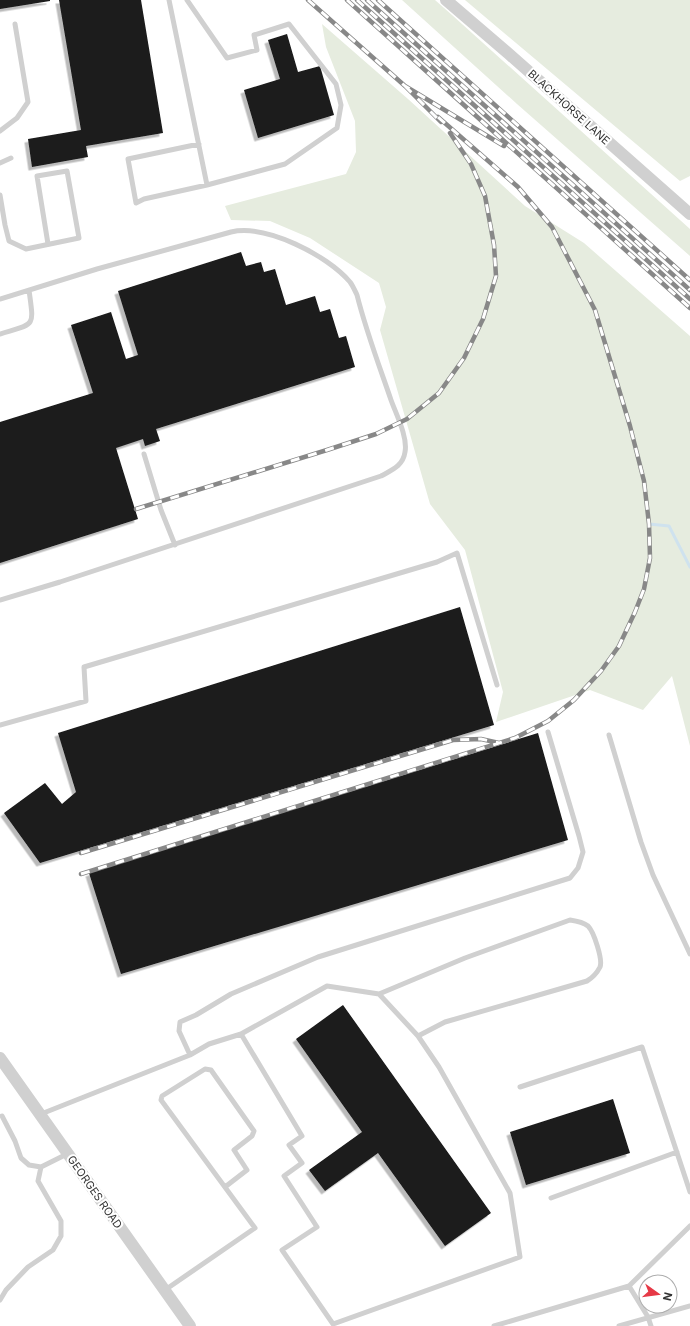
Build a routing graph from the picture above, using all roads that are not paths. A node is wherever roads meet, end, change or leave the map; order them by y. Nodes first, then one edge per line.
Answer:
1 (169, 0) edge
2 (188, 0) edge
3 (446, 0) edge
4 (15, 24) dead end
5 (0, 131) edge
6 (198, 144) junction
7 (11, 158) dead end
8 (0, 163) edge
9 (207, 185) junction
10 (0, 195) edge
11 (690, 214) edge
12 (48, 244) junction
13 (29, 290) junction
14 (0, 299) edge
15 (0, 334) edge
16 (144, 454) dead end
17 (175, 544) junction
18 (0, 600) edge
19 (497, 686) dead end
20 (0, 725) edge
21 (548, 732) dead end
22 (609, 735) dead end
23 (690, 954) edge
24 (379, 994) junction
25 (241, 1034) junction
26 (418, 1036) junction
27 (190, 1055) junction
28 (0, 1058) edge
29 (520, 1086) dead end
30 (40, 1115) junction
31 (2, 1116) dead end
32 (677, 1152) junction
33 (68, 1153) junction
34 (41, 1167) junction
35 (225, 1187) junction
36 (690, 1192) edge
37 (551, 1198) dead end
38 (690, 1226) edge
39 (690, 1230) edge
40 (683, 1232) junction
41 (629, 1286) junction
42 (165, 1290) junction
43 (0, 1300) edge
44 (690, 1306) edge
45 (648, 1318) junction
46 (190, 1326) edge
47 (494, 1326) edge
48 (620, 1326) edge
49 (651, 1326) edge

1 - 6 lane
2 - 9 lane
3 - 11 street, BLACKHORSE LANE
4 - 5 lane
6 - 9 lane
6 - 9 lane
7 - 8 lane
10 - 12 lane
12 - 12 lane
13 - 14 lane
13 - 15 lane
13 - 17 lane
16 - 17 lane
17 - 18 lane
19 - 20 lane
21 - 27 lane
22 - 23 lane
24 - 25 lane
24 - 26 lane
24 - 26 lane
25 - 26 lane
25 - 27 lane
27 - 30 lane
28 - 30 street, GEORGES ROAD
29 - 32 lane
30 - 33 street, GEORGES ROAD
31 - 34 lane
32 - 36 lane
32 - 37 lane
33 - 34 lane
33 - 42 street, GEORGES ROAD
34 - 43 lane
35 - 35 lane
35 - 42 lane
38 - 40 lane
39 - 40 lane
40 - 41 lane
41 - 45 lane
41 - 47 lane
42 - 46 street, GEORGES ROAD
44 - 45 lane
45 - 48 lane
45 - 49 lane

